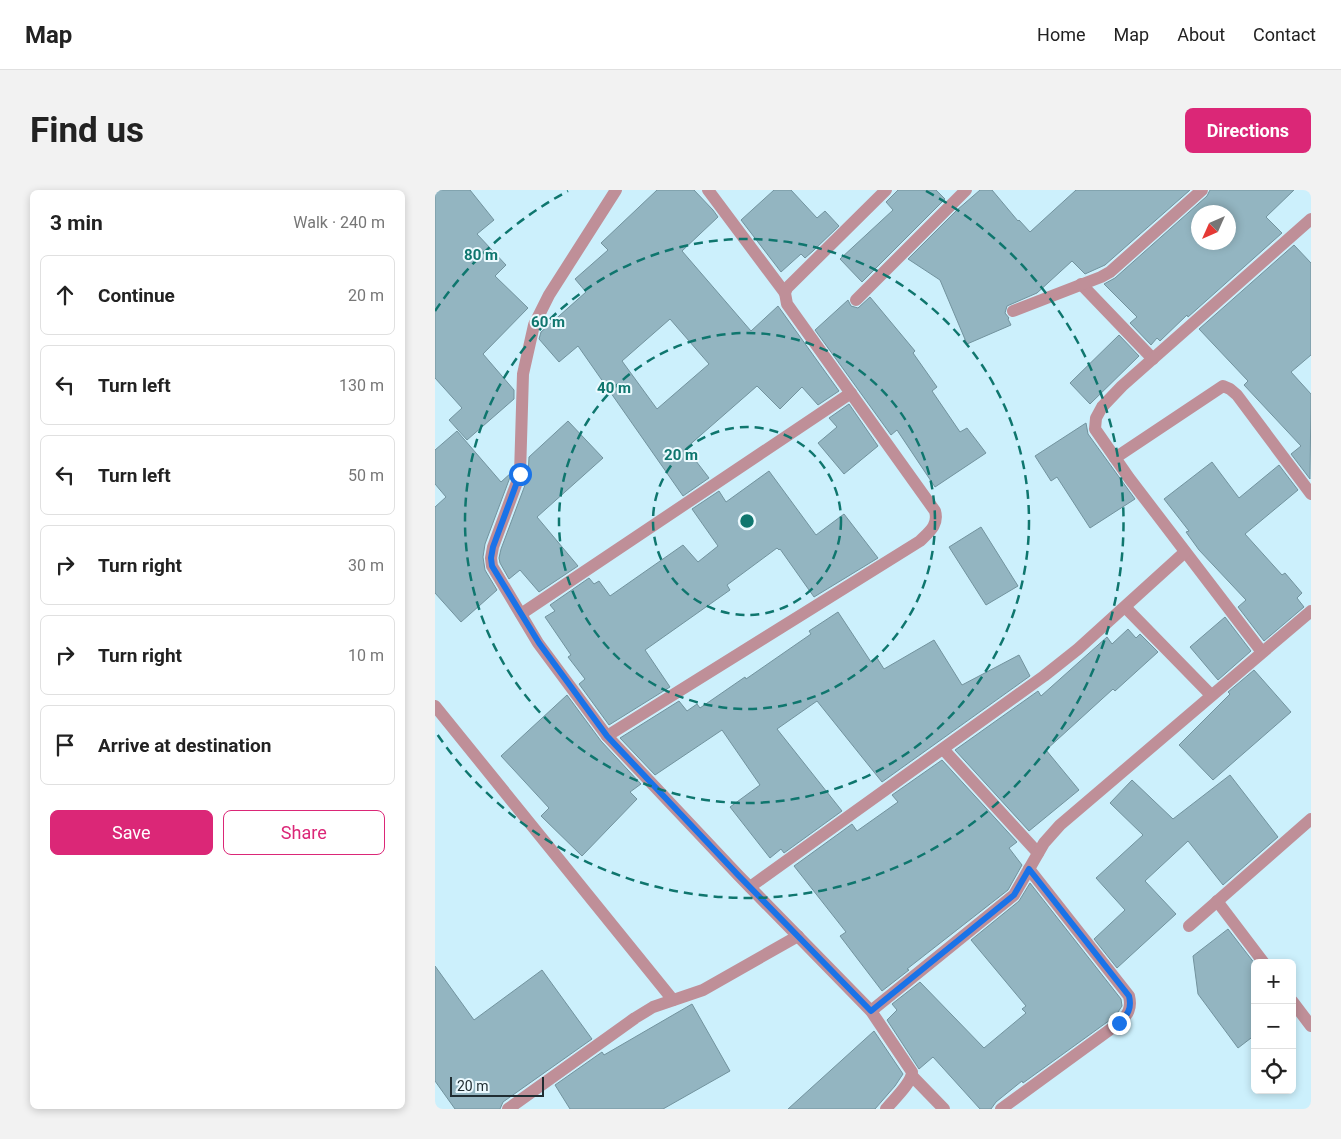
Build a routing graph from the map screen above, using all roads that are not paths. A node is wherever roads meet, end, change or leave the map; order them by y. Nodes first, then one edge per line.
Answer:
1 (616, 190) edge
2 (708, 190) edge
3 (887, 190) edge
4 (966, 190) edge
5 (1202, 190) edge
6 (1311, 219) edge
7 (1081, 284) junction
8 (785, 293) junction
9 (856, 300) dead end
10 (1013, 312) dead end
11 (1153, 359) junction
12 (851, 393) junction
13 (1115, 458) junction
14 (1311, 494) edge
15 (1185, 552) junction
16 (1125, 607) junction
17 (1311, 611) edge
18 (521, 614) junction
19 (1262, 652) junction
20 (1211, 695) junction
21 (435, 706) edge
22 (607, 736) junction
23 (943, 749) junction
24 (1311, 819) edge
25 (1038, 853) junction
26 (1029, 869) junction
27 (750, 887) junction
28 (1217, 902) junction
29 (1189, 926) dead end
30 (798, 936) junction
31 (1260, 959) edge
32 (673, 1000) junction
33 (1294, 1004) edge
34 (871, 1011) junction
35 (1311, 1026) edge
36 (912, 1076) junction
37 (509, 1109) edge
38 (886, 1109) edge
39 (944, 1109) edge
40 (1001, 1109) edge

1 - 18 street
2 - 8 street
3 - 8 street
4 - 9 street
5 - 7 street
6 - 11 street
7 - 10 street
7 - 11 street
8 - 12 street
11 - 13 street
12 - 18 street
12 - 22 street
13 - 14 street
13 - 15 street
15 - 16 street
15 - 19 street
16 - 20 street
16 - 23 street
17 - 19 street
18 - 22 street
19 - 20 street
20 - 25 street
21 - 32 street
22 - 27 street
23 - 25 street
23 - 27 street
24 - 28 street
25 - 26 street
26 - 34 street
26 - 40 street
27 - 30 street
28 - 29 street
28 - 31 street
30 - 32 street
30 - 34 street
32 - 37 street
33 - 35 street
34 - 36 street
36 - 38 street
36 - 39 street

